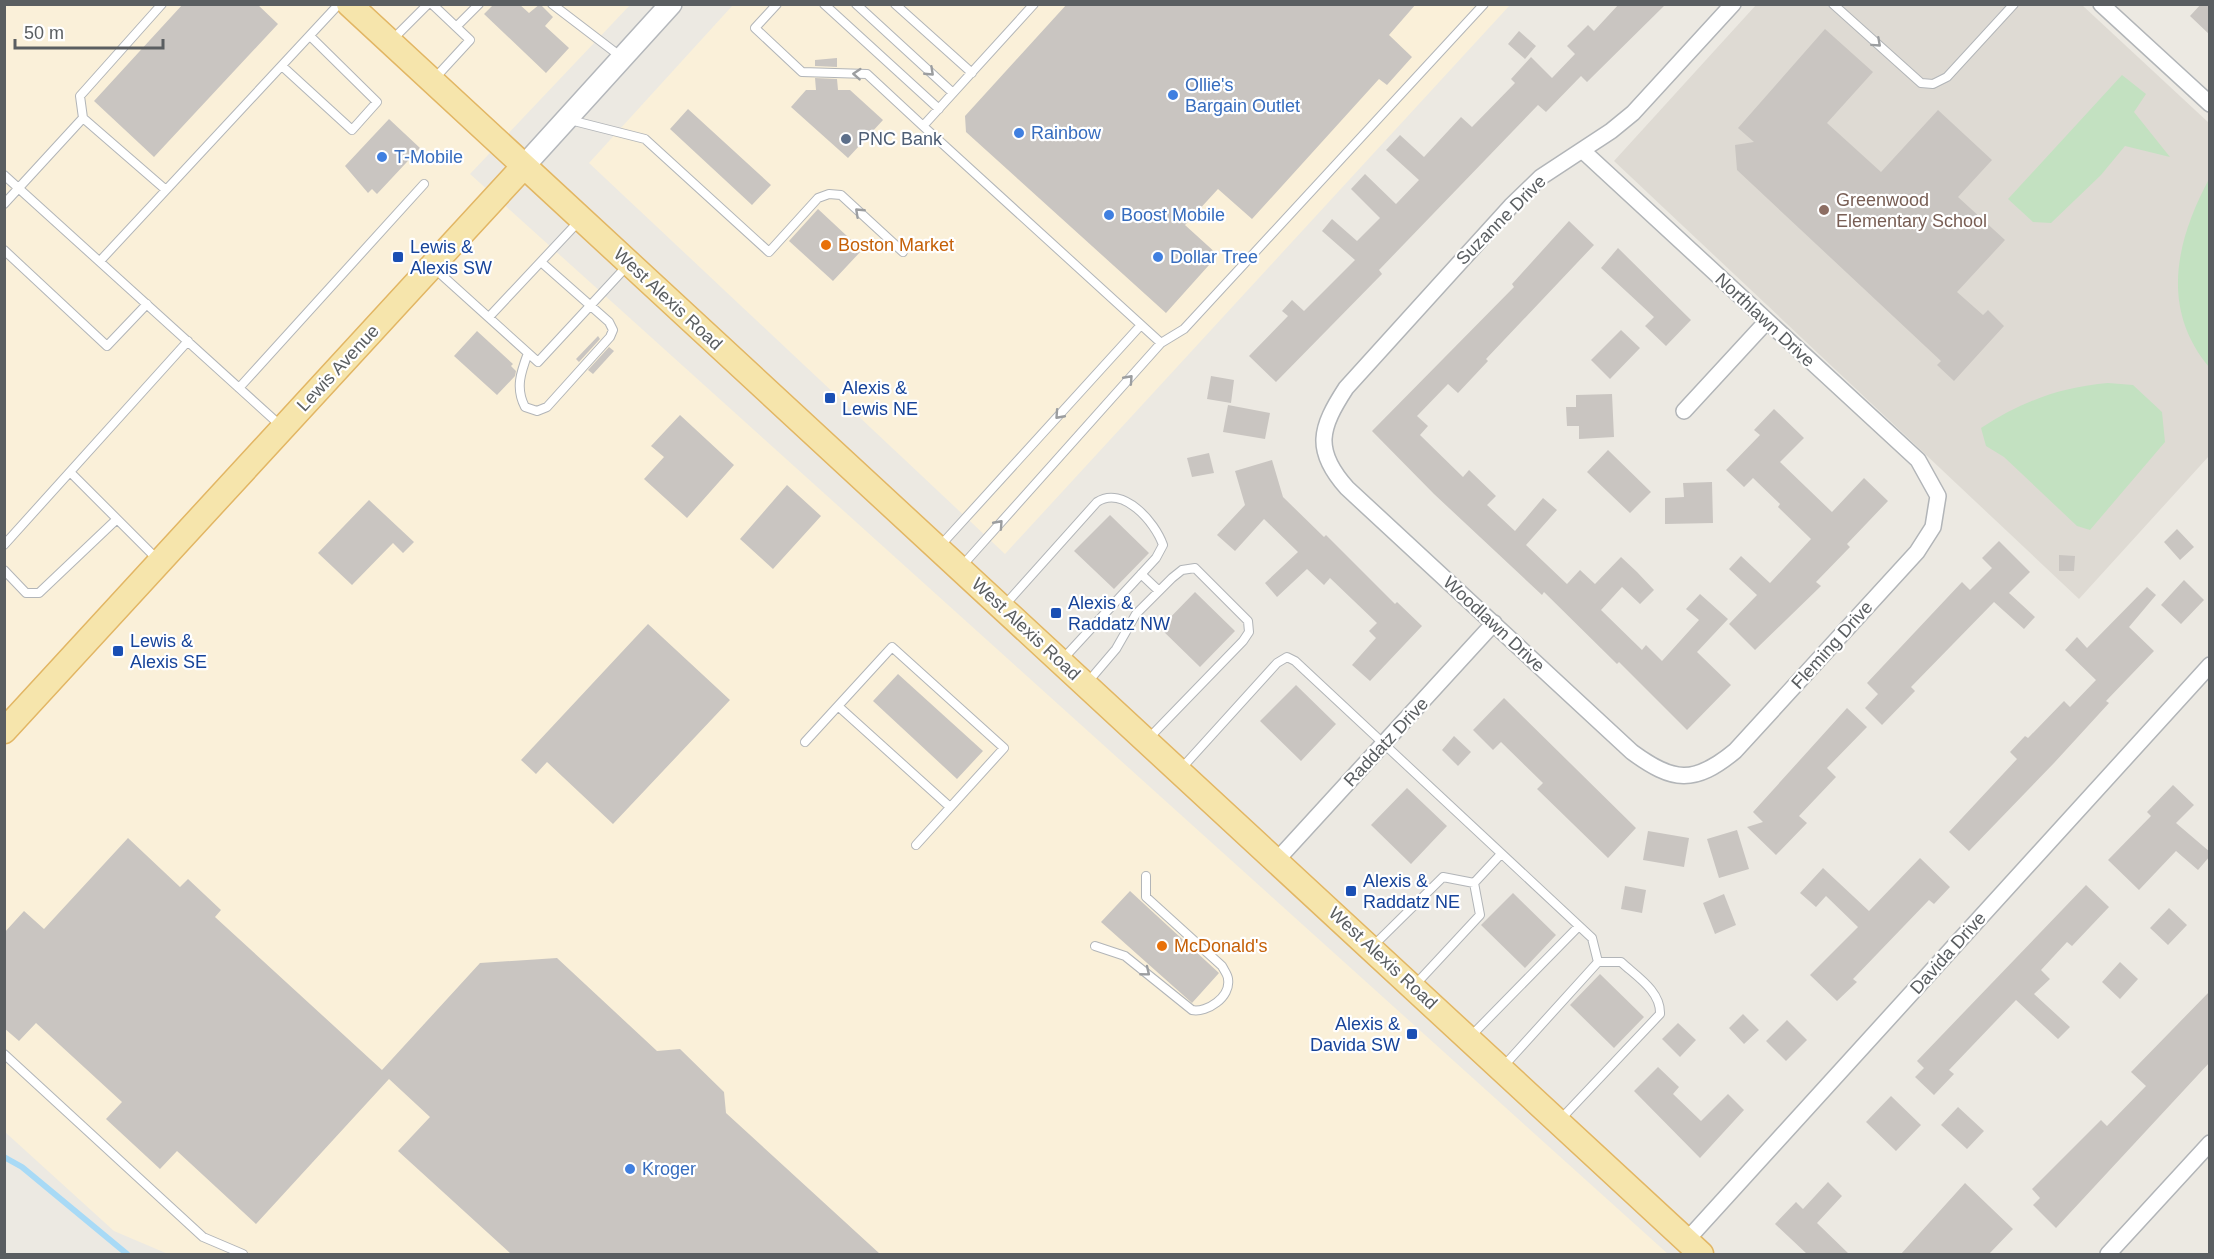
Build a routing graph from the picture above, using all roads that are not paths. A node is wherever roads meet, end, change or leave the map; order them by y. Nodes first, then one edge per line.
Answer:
1 (162, 4) edge
2 (339, 4) edge
3 (349, 4) edge
4 (430, 4) edge
5 (479, 4) edge
6 (552, 4) edge
7 (777, 4) edge
8 (824, 4) edge
9 (856, 4) edge
10 (895, 4) edge
11 (1034, 4) edge
12 (1484, 4) edge
13 (1733, 4) edge
14 (1833, 4) edge
15 (2014, 4) edge
16 (2101, 4) edge
17 (663, 7) edge
18 (456, 27) junction
19 (310, 36) junction
20 (390, 42) junction
21 (622, 58) junction
22 (282, 66) junction
23 (972, 73) junction
24 (432, 81) junction
25 (953, 93) junction
26 (2210, 104) edge
27 (939, 109) junction
28 (83, 118) junction
29 (567, 119) junction
30 (923, 126) junction
31 (1582, 151) junction
32 (524, 166) junction
33 (4, 175) edge
34 (423, 184) dead end
35 (19, 188) junction
36 (166, 190) junction
37 (4, 204) edge
38 (581, 219) junction
39 (4, 250) edge
40 (903, 252) dead end
41 (100, 261) junction
42 (541, 262) junction
43 (630, 263) junction
44 (432, 266) junction
45 (147, 304) junction
46 (591, 306) junction
47 (489, 317) junction
48 (1767, 321) junction
49 (1141, 325) junction
50 (188, 341) junction
51 (1161, 343) junction
52 (528, 353) junction
53 (239, 388) junction
54 (1684, 411) dead end
55 (283, 428) junction
56 (1324, 435) joint
57 (70, 472) junction
58 (1938, 496) joint
59 (117, 519) junction
60 (4, 545) edge
61 (938, 548) junction
62 (160, 562) junction
63 (960, 568) junction
64 (4, 570) edge
65 (1141, 574) junction
66 (1159, 591) junction
67 (1003, 608) junction
68 (1494, 623) junction
69 (1061, 661) junction
70 (2210, 665) edge
71 (1086, 684) junction
72 (838, 706) junction
73 (4, 731) edge
74 (1147, 740) junction
75 (805, 742) dead end
76 (1383, 744) junction
77 (1180, 770) junction
78 (1698, 775) joint
79 (950, 807) junction
80 (916, 845) dead end
81 (1501, 854) junction
82 (1277, 860) junction
83 (1146, 876) dead end
84 (1474, 884) junction
85 (1579, 926) junction
86 (1095, 946) dead end
87 (1371, 948) junction
88 (1598, 962) junction
89 (1413, 987) junction
90 (1469, 1038) junction
91 (4, 1054) edge
92 (1501, 1069) junction
93 (1558, 1122) junction
94 (2210, 1143) edge
95 (1693, 1248) edge
96 (243, 1254) edge
97 (2108, 1254) edge

1 - 28 lane
2 - 19 lane
3 - 20 main road, West Alexis Road
4 - 18 lane
4 - 20 lane
5 - 18 lane
6 - 21 lane
30 -> 7 lane
8 - 27 lane
9 -> 25 lane
10 - 23 lane
11 - 23 lane
12 - 51 lane
13 - 31 street, Suzanne Drive
14 -> 15 lane
16 - 26 street
17 - 21 main road, Lewis Avenue
18 - 24 lane
19 - 22 lane
19 - 22 lane
20 - 24 main road, West Alexis Road
21 - 29 main road, Lewis Avenue
22 - 36 lane
23 - 25 lane
24 - 32 main road, West Alexis Road
25 - 27 lane
27 - 30 lane
28 - 35 lane
28 - 36 lane
29 - 32 main road, Lewis Avenue
40 -> 29 lane
30 - 49 lane
31 - 48 street, Northlawn Drive
31 - 56 street, Suzanne Drive
32 - 38 main road, West Alexis Road
32 - 44 main road, Lewis Avenue
33 - 35 lane
34 - 53 lane
35 - 37 lane
35 - 41 lane
36 - 41 lane
38 - 42 lane
38 - 43 main road, West Alexis Road
39 - 45 lane
41 - 45 lane
42 - 46 lane
42 - 47 lane
43 - 46 lane
43 - 61 main road, West Alexis Road
44 - 47 lane
44 - 55 main road, Lewis Avenue
45 - 50 lane
46 - 52 lane
46 - 52 lane
47 - 52 lane
48 - 54 street
48 - 58 street, Northlawn Drive
49 - 51 lane
49 -> 61 lane
50 - 53 lane
50 - 57 lane
63 -> 51 lane
53 - 55 lane
55 - 62 main road, Lewis Avenue
56 - 68 street, Woodlawn Drive
57 - 59 lane
57 - 60 lane
58 - 78 street, Fleming Drive
59 - 62 lane
59 - 64 lane
61 - 63 main road, West Alexis Road
62 - 73 main road, Lewis Avenue
63 - 67 main road, West Alexis Road
65 - 66 lane
65 - 67 lane
65 - 69 lane
66 - 71 lane
66 - 74 lane
67 - 69 main road, West Alexis Road
68 - 76 street, Raddatz Drive
68 - 78 street, Woodlawn Drive
69 - 71 main road, West Alexis Road
70 - 95 street, Davida Drive
71 - 74 main road, West Alexis Road
72 - 75 lane
72 - 79 lane
72 - 79 lane
74 - 77 main road, West Alexis Road
76 - 77 lane
76 - 81 lane
76 - 82 street, Raddatz Drive
77 - 82 main road, West Alexis Road
79 - 80 lane
81 - 84 lane
81 - 85 lane
82 - 87 main road, West Alexis Road
86 -> 83 lane
84 - 87 lane
84 - 89 lane
85 - 88 lane
85 - 90 lane
87 - 89 main road, West Alexis Road
88 - 92 lane
88 - 93 lane
89 - 90 main road, West Alexis Road
90 - 92 main road, West Alexis Road
91 - 96 lane
92 - 93 main road, West Alexis Road
93 - 95 main road, West Alexis Road
94 - 97 street

